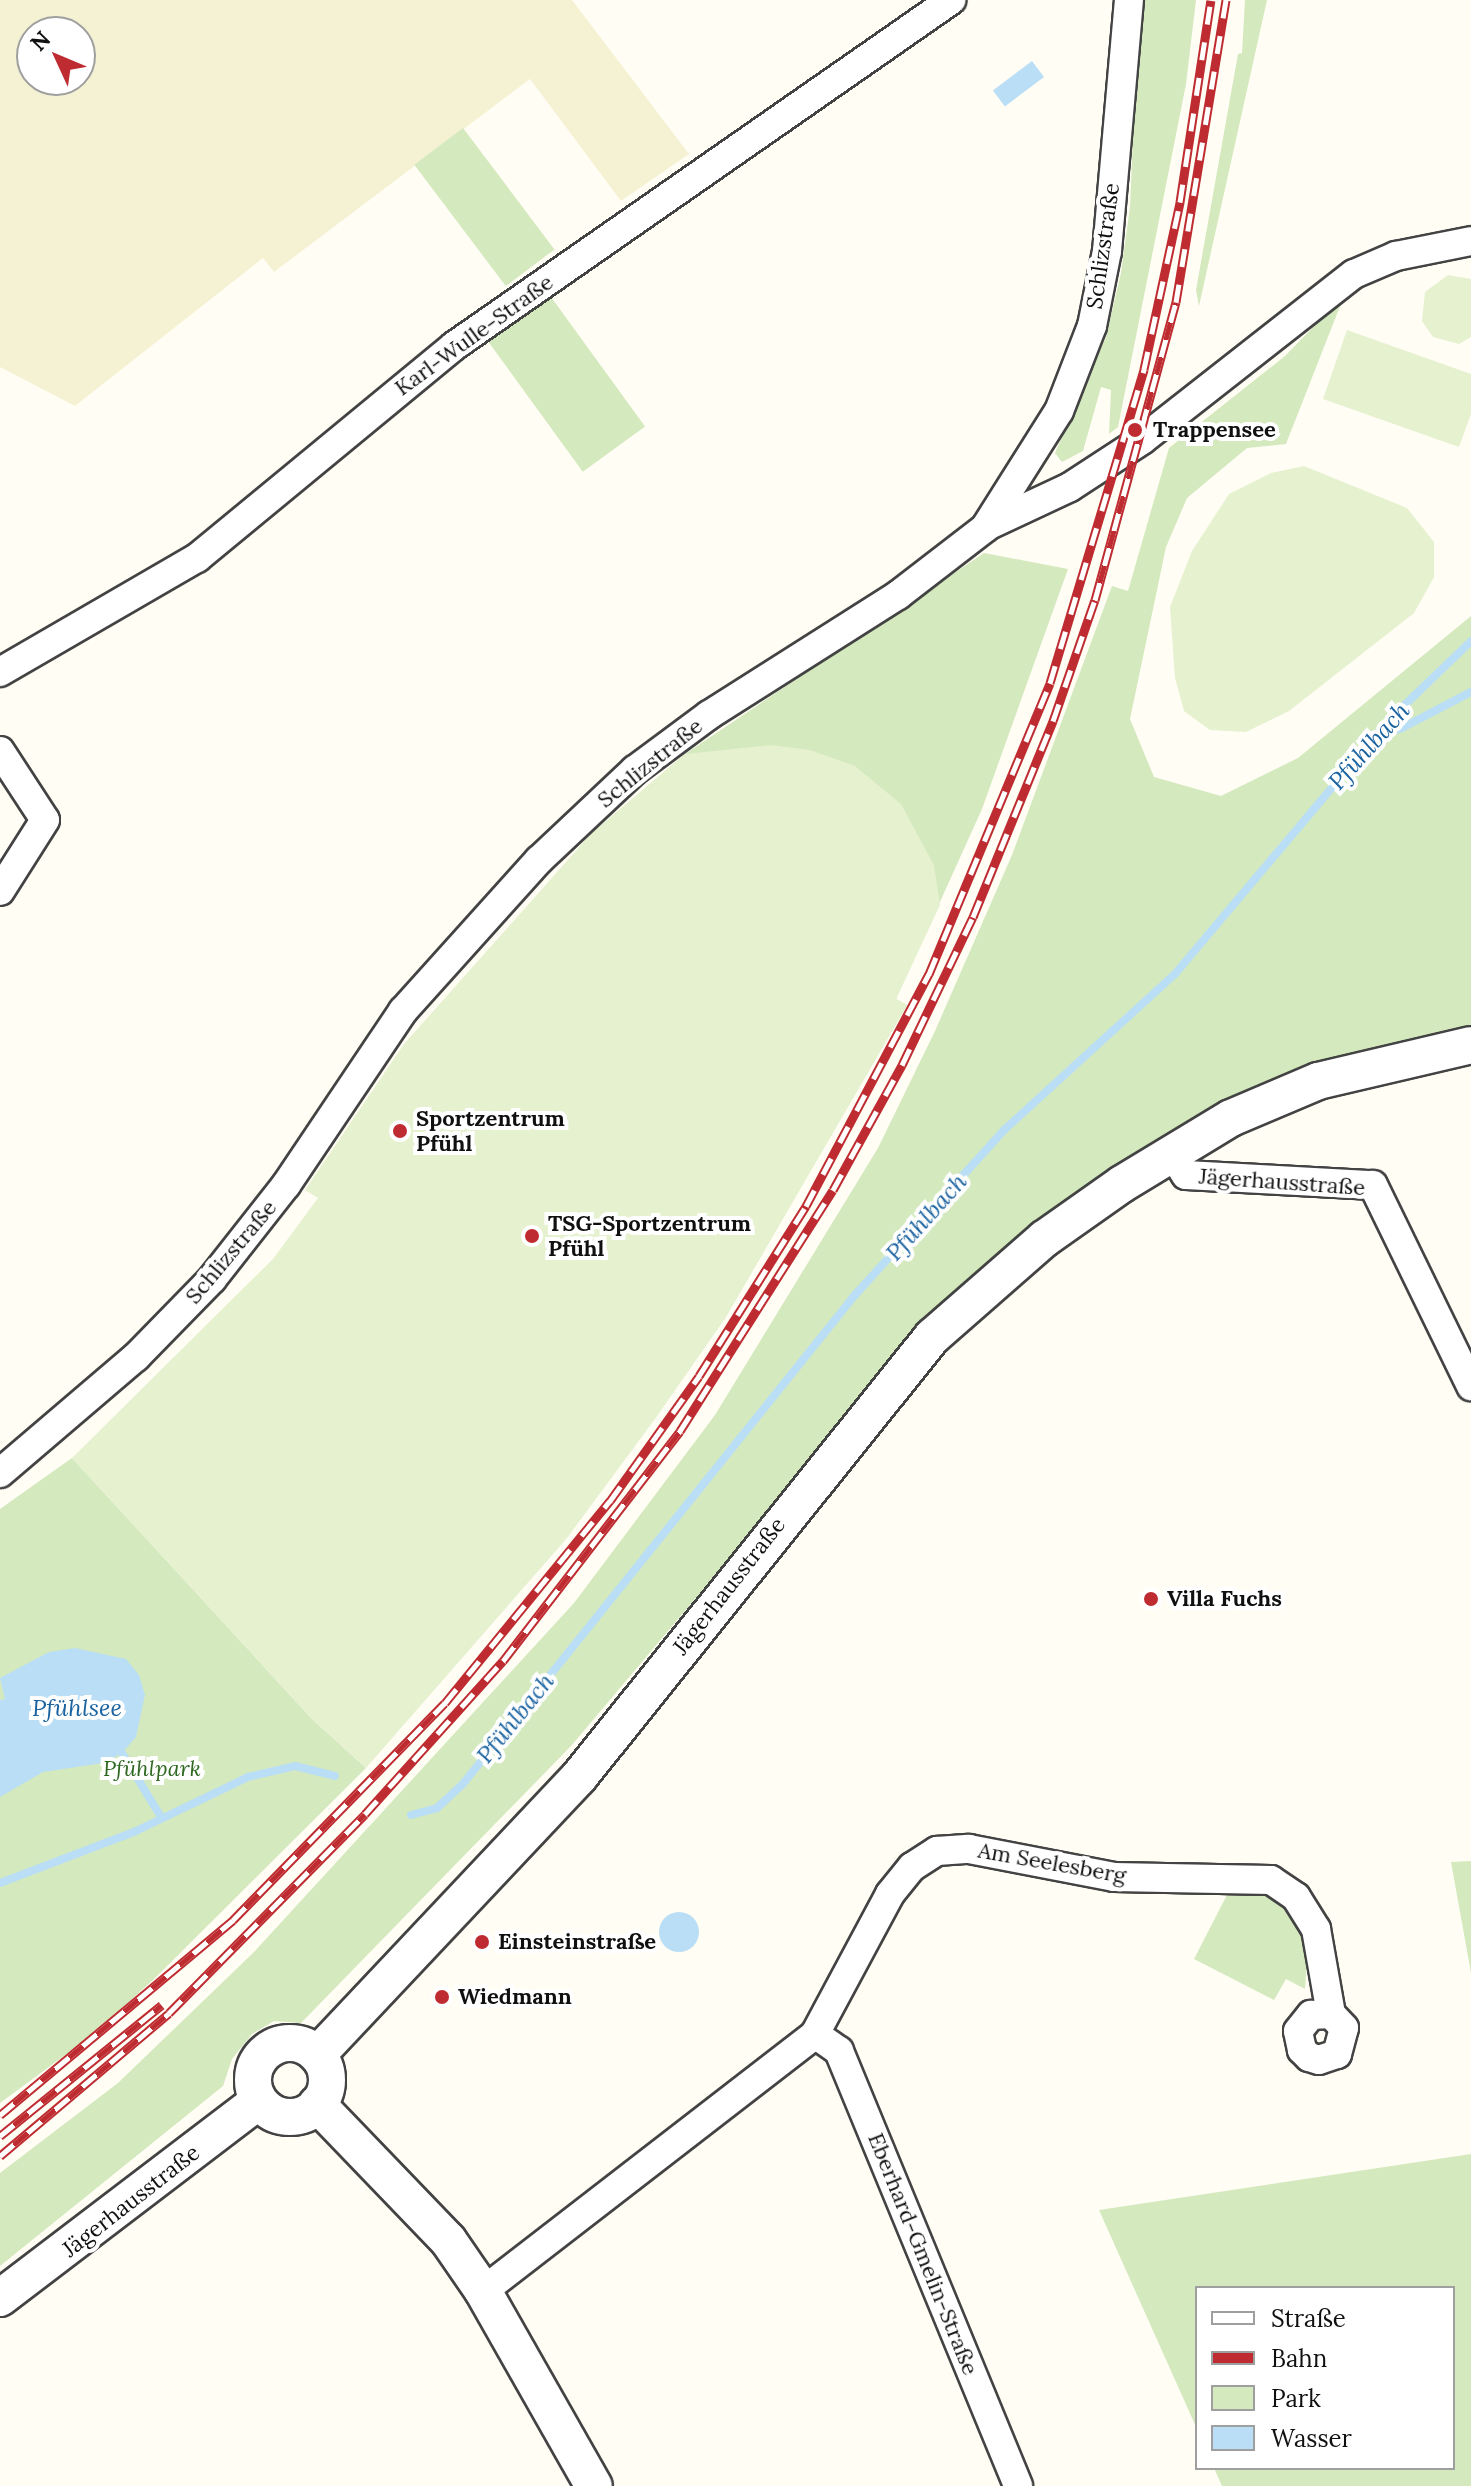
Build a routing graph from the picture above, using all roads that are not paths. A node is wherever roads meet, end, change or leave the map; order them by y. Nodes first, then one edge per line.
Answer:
1 (951, 0) edge
2 (1129, 0) edge
3 (1471, 241) edge
4 (985, 528) junction
5 (0, 672) edge
6 (0, 751) edge
7 (0, 891) edge
8 (1471, 1045) edge
9 (1172, 1153) junction
10 (1471, 1386) edge
11 (0, 1473) edge
12 (1331, 2014) dead end
13 (815, 2034) junction
14 (317, 2055) junction
15 (259, 2101) junction
16 (317, 2104) junction
17 (483, 2291) junction
18 (0, 2298) edge
19 (594, 2486) edge
20 (1018, 2486) edge

1 - 5 street, Karl-Wulle-Straße
2 - 4 street, Schlizstraße
3 - 4 street
4 - 11 street, Schlizstraße
6 - 7 street
8 - 9 street, Jägerhausstraße
9 - 10 street, Jägerhausstraße
9 - 14 street, Jägerhausstraße
12 - 13 street, Am Seelesberg
13 - 17 street, Am Seelesberg
13 - 20 street, Eberhard-Gmelin-Straße
14 - 15 street
14 - 16 street
15 - 16 street
15 - 18 street, Jägerhausstraße
16 - 17 street
17 - 19 street

